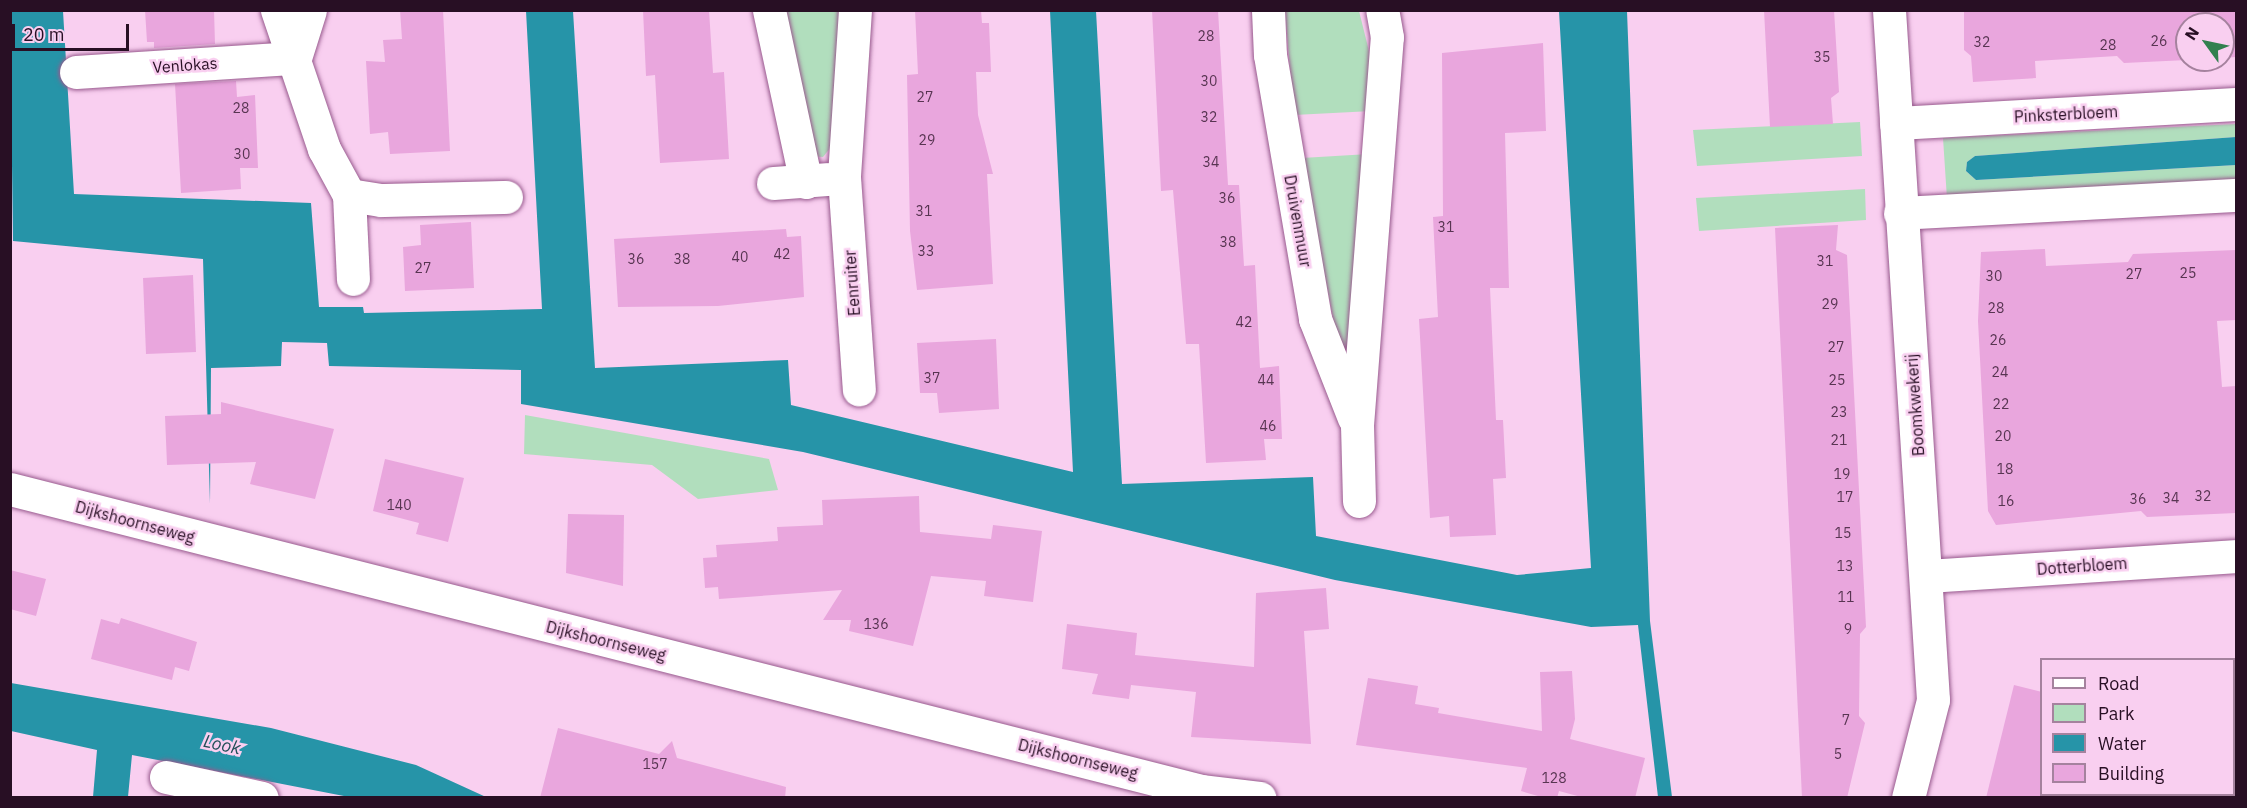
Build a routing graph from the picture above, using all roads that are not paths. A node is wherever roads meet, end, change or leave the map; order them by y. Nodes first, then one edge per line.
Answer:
1 (277, 10) edge
2 (310, 10) edge
3 (769, 10) edge
4 (855, 10) edge
5 (1268, 10) edge
6 (1382, 10) edge
7 (1889, 10) edge
8 (295, 58) junction
9 (76, 72) dead end
10 (2236, 104) edge
11 (1896, 123) junction
12 (844, 177) junction
13 (806, 182) junction
14 (773, 183) dead end
15 (349, 195) junction
16 (2236, 195) edge
17 (506, 196) dead end
18 (1900, 213) junction
19 (353, 279) dead end
20 (860, 389) dead end
21 (1357, 425) junction
22 (10, 489) edge
23 (1359, 501) dead end
24 (2236, 556) edge
25 (1928, 576) junction
26 (166, 777) dead end
27 (1207, 794) edge
28 (262, 798) edge
29 (1260, 798) edge
30 (1908, 798) edge

1 - 8 street
2 - 8 street
3 - 13 street
4 - 12 street, Eenruiter
5 - 21 street, Druivenmuur
6 - 21 street, Druivenmuur
7 - 11 street, Boomkwekerij
8 - 9 street, Venlokas
8 - 15 street
10 - 11 street, Pinksterbloem
11 - 18 street, Boomkwekerij
12 - 13 street
12 - 20 street, Eenruiter
13 - 14 street
15 - 17 street
15 - 19 street
16 - 18 street
18 - 25 street, Boomkwekerij
21 - 23 street, Druivenmuur
22 - 27 street, Dijkshoornseweg
24 - 25 street, Dotterbloem
25 - 30 street, Boomkwekerij
26 - 28 street
27 - 29 street, Dijkshoornseweg

